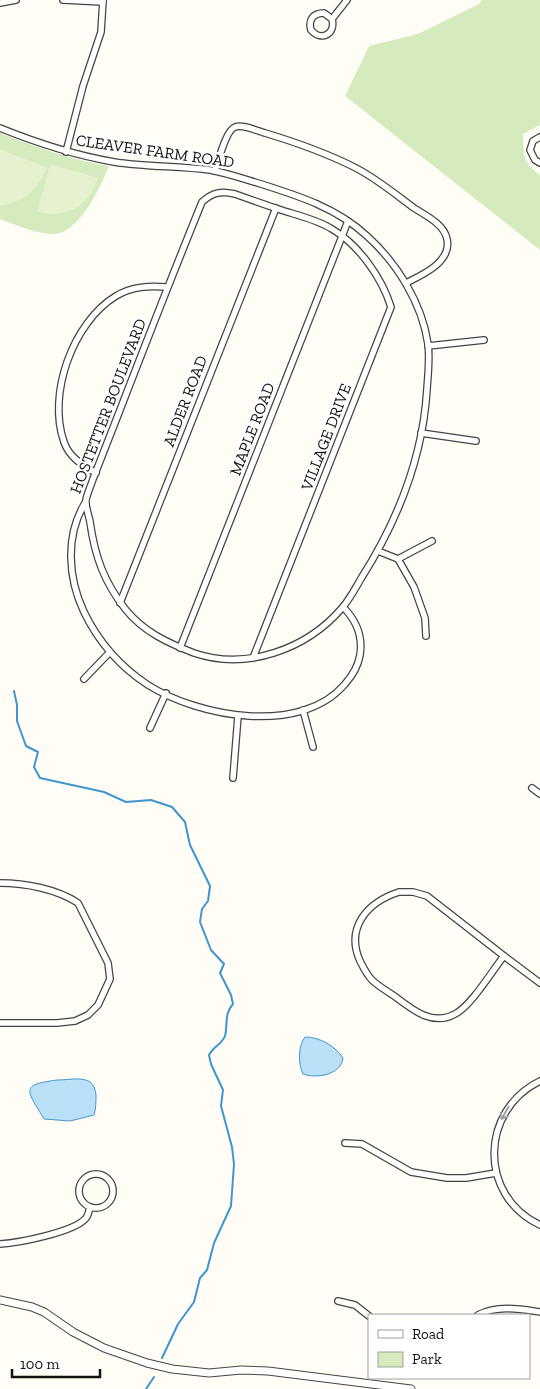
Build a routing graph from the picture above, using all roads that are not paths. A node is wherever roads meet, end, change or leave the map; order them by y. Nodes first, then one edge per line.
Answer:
1 (16, 0) edge
2 (63, 0) edge
3 (347, 0) edge
4 (103, 1) edge
5 (0, 3) edge
6 (332, 19) junction
7 (0, 128) edge
8 (540, 137) edge
9 (66, 152) junction
10 (540, 163) edge
11 (215, 171) junction
12 (276, 208) junction
13 (348, 221) junction
14 (342, 236) junction
15 (406, 283) junction
16 (168, 287) junction
17 (484, 340) dead end
18 (428, 346) junction
19 (421, 433) junction
20 (476, 441) dead end
21 (96, 473) junction
22 (85, 503) junction
23 (432, 541) dead end
24 (378, 551) junction
25 (398, 559) junction
26 (120, 603) junction
27 (343, 607) junction
28 (426, 636) dead end
29 (180, 648) junction
30 (109, 653) junction
31 (254, 658) junction
32 (84, 679) dead end
33 (166, 693) junction
34 (304, 710) junction
35 (238, 716) junction
36 (150, 728) dead end
37 (313, 747) dead end
38 (233, 778) dead end
39 (532, 788) dead end
40 (540, 794) edge
41 (0, 883) edge
42 (504, 956) junction
43 (540, 983) edge
44 (0, 1023) edge
45 (540, 1081) edge
46 (345, 1143) dead end
47 (496, 1173) junction
48 (90, 1207) junction
49 (540, 1225) edge
50 (0, 1244) edge
51 (0, 1300) edge
52 (338, 1301) dead end
53 (540, 1312) edge
54 (481, 1314) edge
55 (368, 1315) edge
56 (410, 1389) edge

1 - 5 street
2 - 4 street
3 - 6 street
4 - 9 street
6 - 6 street
7 - 9 street, CLEAVER FARM ROAD
8 - 10 street
9 - 11 street, CLEAVER FARM ROAD
11 - 13 street, CLEAVER FARM ROAD
11 - 15 street
12 - 14 street, CLEAVER FARM ROAD
12 - 16 street, CLEAVER FARM ROAD
12 - 26 street, ALDER ROAD
13 - 14 street, MAPLE ROAD
13 - 15 street, CLEAVER FARM ROAD
14 - 29 street, MAPLE ROAD
14 - 31 street, VILLAGE DRIVE
15 - 18 street, CLEAVER FARM ROAD
16 - 21 street, HOSTETTER BOULEVARD
16 - 21 street
17 - 18 street
18 - 19 street, CLEAVER FARM ROAD
19 - 20 street
19 - 24 street, CLEAVER FARM ROAD
21 - 22 street, HOSTETTER BOULEVARD
22 - 26 street, HOSTETTER BOULEVARD
22 - 30 street
23 - 25 street
24 - 25 street
24 - 27 street, CLEAVER FARM ROAD
25 - 28 street
26 - 29 street, HOSTETTER BOULEVARD
27 - 31 street, HOSTETTER BOULEVARD
27 - 34 street
29 - 31 street, HOSTETTER BOULEVARD
30 - 32 street
30 - 33 street
33 - 35 street
33 - 36 street
34 - 35 street
34 - 37 street
35 - 38 street
39 - 40 street
41 - 44 street
42 - 42 street
42 - 43 street
45 -> 47 street
46 - 47 street
47 - 49 street
48 - 48 street
48 - 50 street
51 - 56 street
52 - 55 street
53 - 54 street

